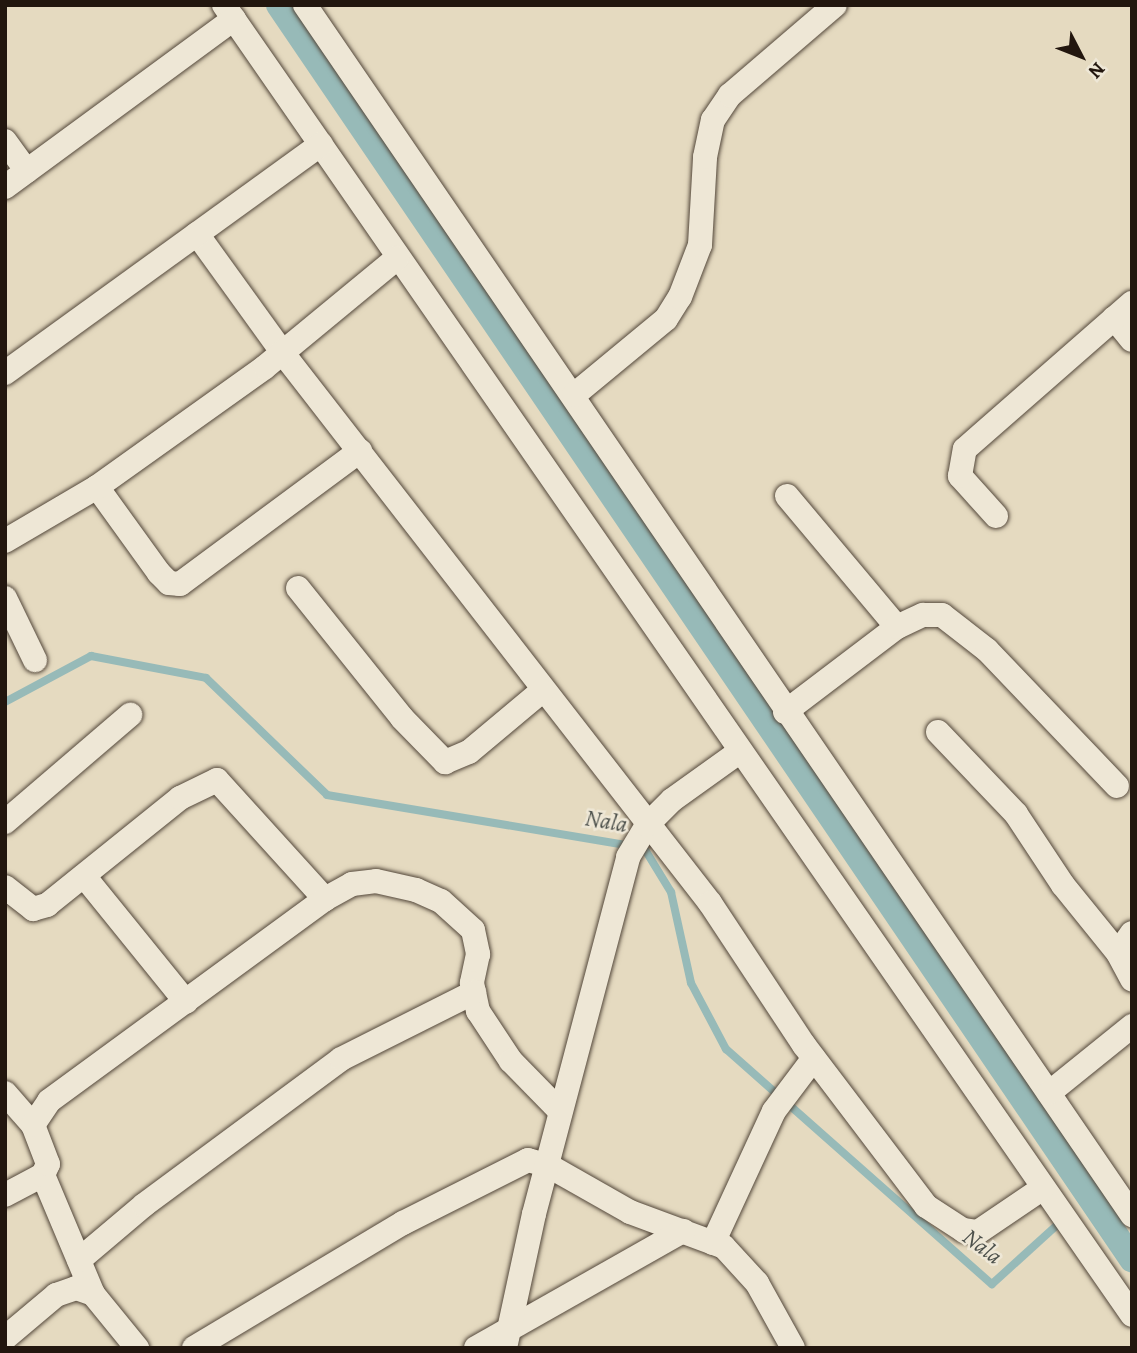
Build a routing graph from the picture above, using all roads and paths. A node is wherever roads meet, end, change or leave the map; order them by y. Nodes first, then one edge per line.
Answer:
1 (305, 5) edge
2 (835, 5) edge
3 (229, 12) edge
4 (5, 141) edge
5 (321, 144) junction
6 (27, 171) junction
7 (5, 187) edge
8 (197, 234) junction
9 (397, 258) junction
10 (1123, 311) edge
11 (1132, 340) edge
12 (282, 352) junction
13 (5, 373) edge
14 (574, 395) junction
15 (360, 451) junction
16 (97, 487) junction
17 (787, 496) dead end
18 (996, 516) dead end
19 (5, 541) edge
20 (298, 588) dead end
21 (5, 598) edge
22 (897, 627) junction
23 (35, 660) dead end
24 (542, 691) junction
25 (785, 712) junction
26 (130, 715) dead end
27 (938, 732) dead end
28 (739, 752) junction
29 (1117, 786) dead end
30 (5, 822) edge
31 (638, 839) junction
32 (84, 876) junction
33 (5, 887) edge
34 (324, 899) junction
35 (1125, 943) edge
36 (1132, 979) edge
37 (474, 992) junction
38 (186, 1002) junction
39 (1132, 1026) edge
40 (814, 1058) junction
41 (5, 1093) edge
42 (1049, 1093) junction
43 (560, 1111) junction
44 (33, 1125) junction
45 (549, 1166) junction
46 (43, 1175) junction
47 (5, 1195) edge
48 (1050, 1198) junction
49 (1132, 1215) edge
50 (683, 1231) junction
51 (713, 1243) junction
52 (79, 1261) junction
53 (93, 1294) junction
54 (1132, 1315) edge
55 (508, 1336) edge
56 (5, 1338) edge
57 (198, 1347) edge
58 (137, 1348) edge
59 (475, 1348) edge
60 (793, 1348) edge

1 - 14 street
2 - 14 street
3 - 5 street
3 - 6 street
4 - 6 street
5 - 8 street
5 - 9 street
6 - 7 street
8 - 12 street
8 - 13 street
9 - 12 street
9 - 28 street
10 - 11 street
10 - 18 street
12 - 15 street
12 - 16 street
14 - 25 street
15 - 16 street
15 - 24 street
16 - 19 street
17 - 22 street
20 - 24 street
21 - 23 street
22 - 25 street
22 - 29 street
24 - 31 street
25 - 42 street
26 - 30 street
27 - 35 street
28 - 31 street
28 - 48 street
31 - 40 street
31 - 43 street
32 - 33 street
32 - 34 street
32 - 38 street
34 - 37 street
34 - 38 street
35 - 36 street
37 - 43 street
37 - 52 street
38 - 44 street
39 - 42 street
40 - 48 street
40 - 51 street
41 - 44 street
42 - 49 street
43 - 45 street
44 - 46 street
45 - 50 street
45 - 55 street
45 - 57 street
46 - 47 street
46 - 52 street
48 - 54 street
50 - 51 street
50 - 55 street
51 - 60 street
52 - 53 street
53 - 56 street
53 - 58 street
55 - 59 street

